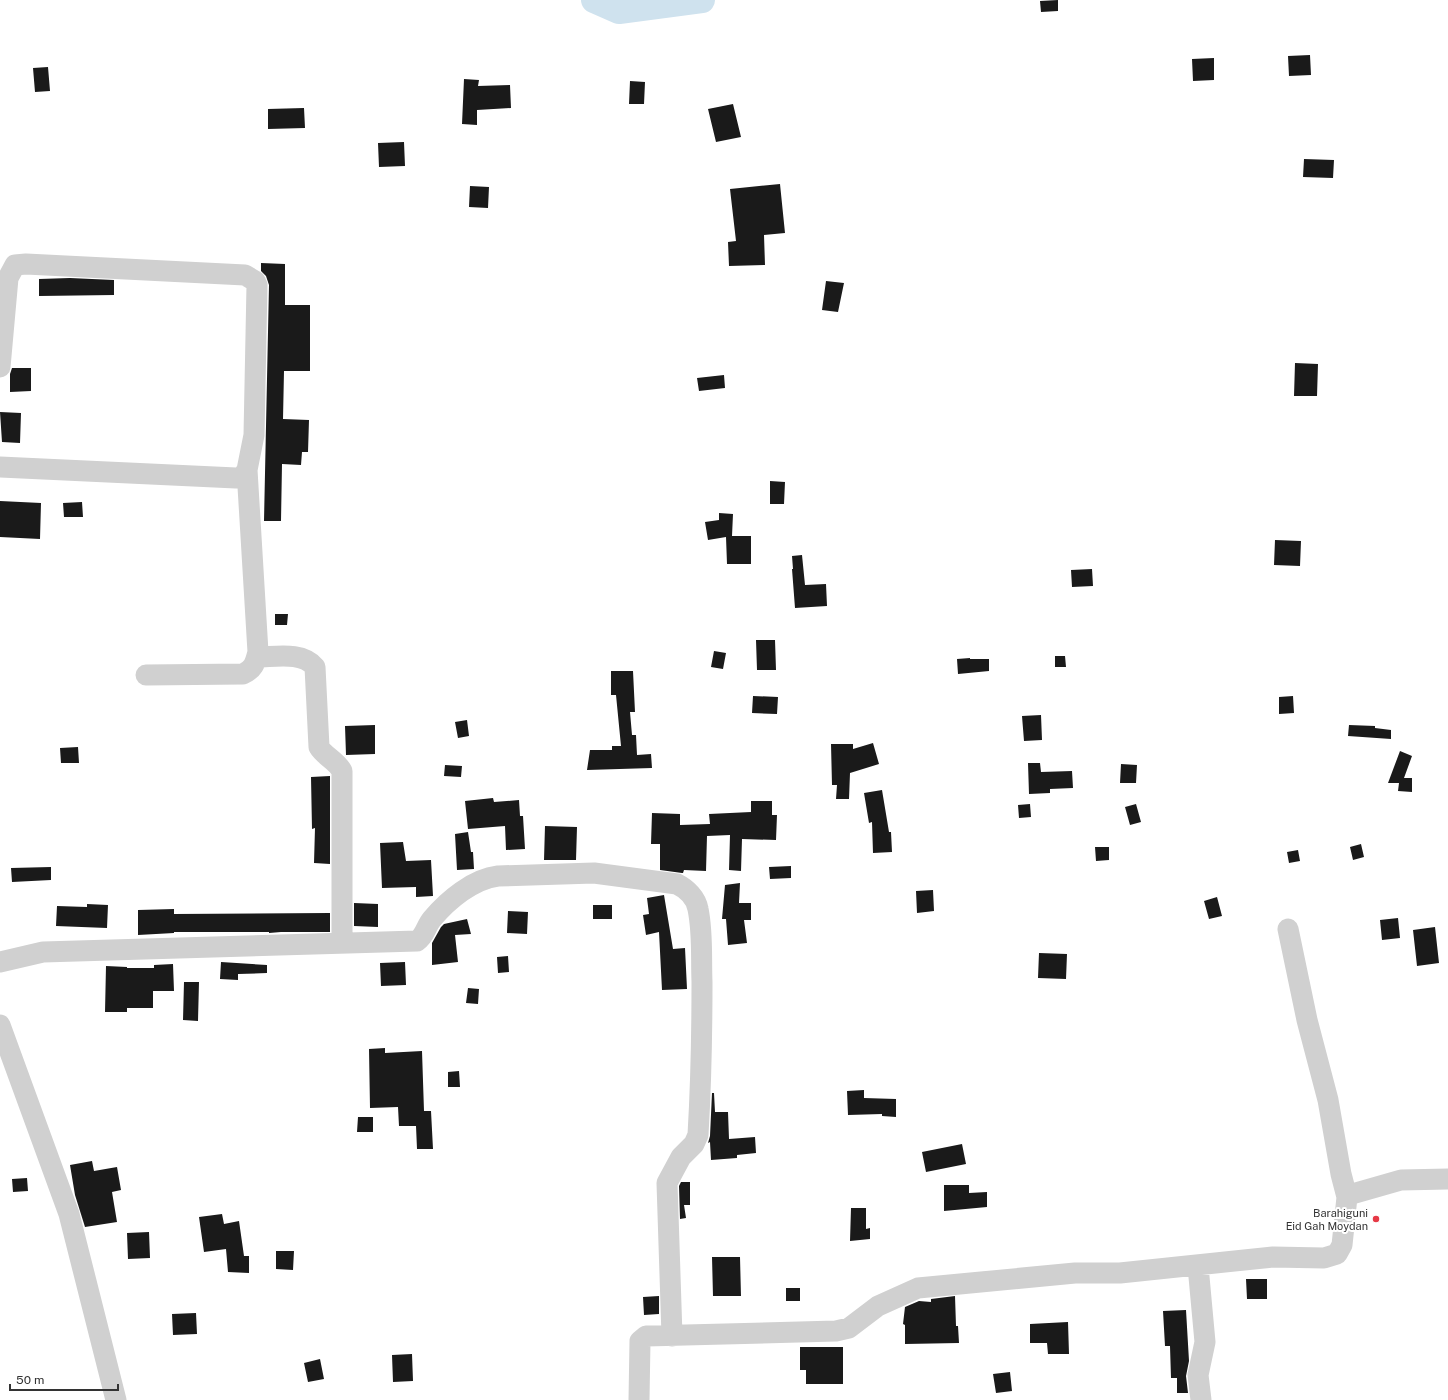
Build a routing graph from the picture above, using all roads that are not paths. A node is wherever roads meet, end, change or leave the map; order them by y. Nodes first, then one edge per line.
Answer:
1 (0, 367) edge
2 (0, 467) edge
3 (248, 470) junction
4 (256, 657) junction
5 (146, 675) dead end
6 (1288, 929) dead end
7 (342, 942) junction
8 (0, 962) edge
9 (0, 1025) edge
10 (1448, 1179) edge
11 (1347, 1197) junction
12 (1198, 1266) junction
13 (672, 1336) junction
14 (116, 1400) edge
15 (639, 1400) edge
16 (1201, 1400) edge

1 - 3 street
2 - 3 street
3 - 4 street
4 - 5 street
4 - 7 street
6 - 11 street
7 - 8 street
7 - 13 street
9 - 14 street
10 - 11 street
11 - 12 street
12 - 13 street
12 - 16 street
13 - 15 street

